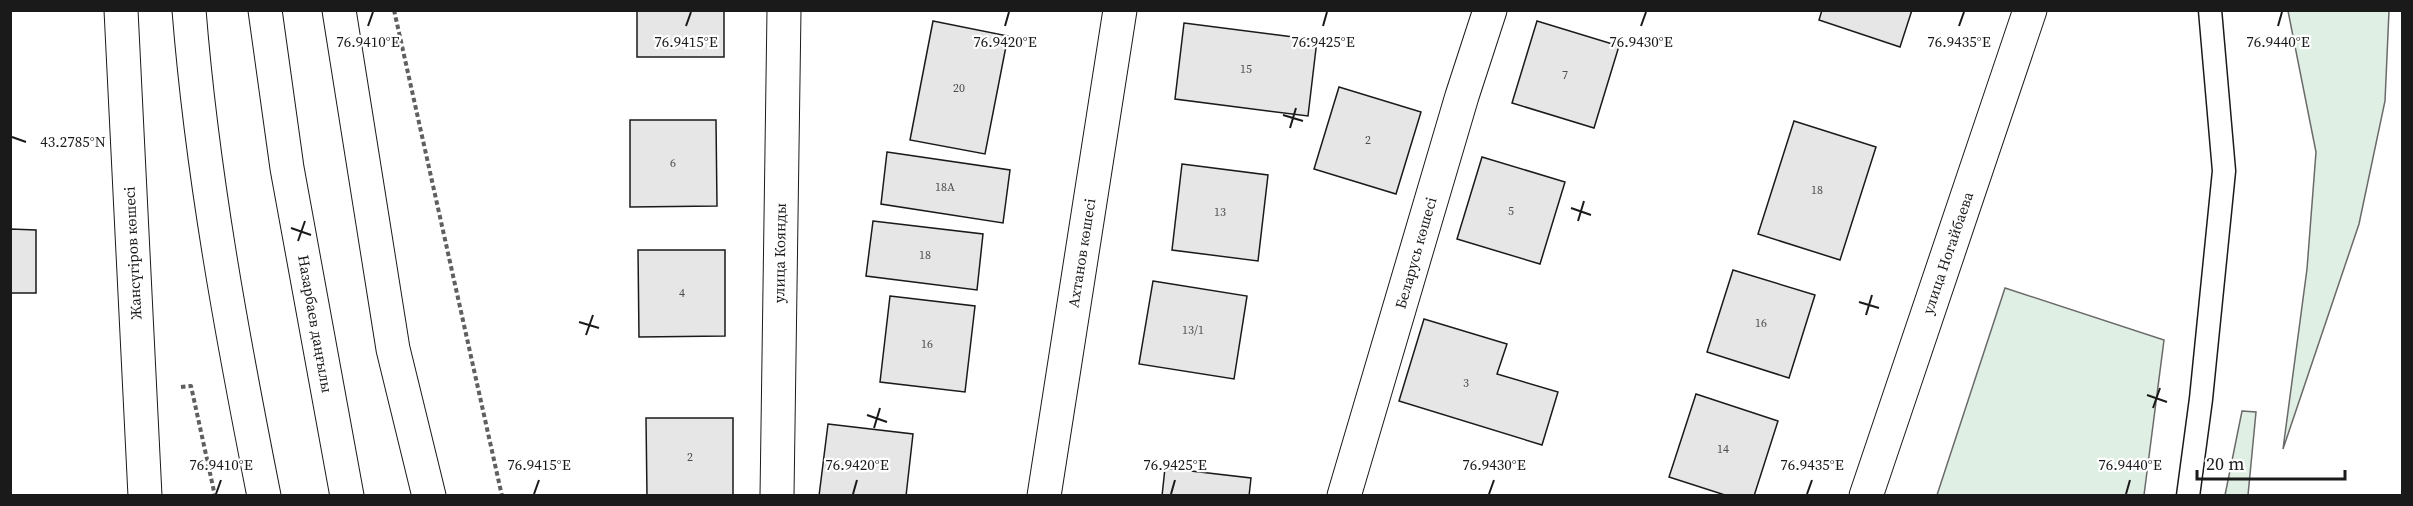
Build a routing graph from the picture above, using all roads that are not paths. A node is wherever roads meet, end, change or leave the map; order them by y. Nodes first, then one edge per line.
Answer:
1 (122, 10) edge
2 (189, 10) edge
3 (265, 10) edge
4 (339, 10) edge
5 (784, 10) edge
6 (1119, 10) edge
7 (1490, 10) edge
8 (2030, 10) edge
9 (2210, 10) edge
10 (145, 495) edge
11 (264, 495) edge
12 (347, 495) edge
13 (429, 495) edge
14 (777, 495) edge
15 (1044, 495) edge
16 (1344, 495) edge
17 (1866, 495) edge
18 (2188, 495) edge

1 - 10 street, Жансүгіров көшесі
2 - 11 street
3 - 12 street, Назарбаев даңғылы
4 - 13 street
5 - 14 street, улица Коянды
6 - 15 street, Ахтанов көшесі
7 - 16 street, Беларусь көшесі
8 - 17 street, улица Ногайбаева
9 - 18 lane

